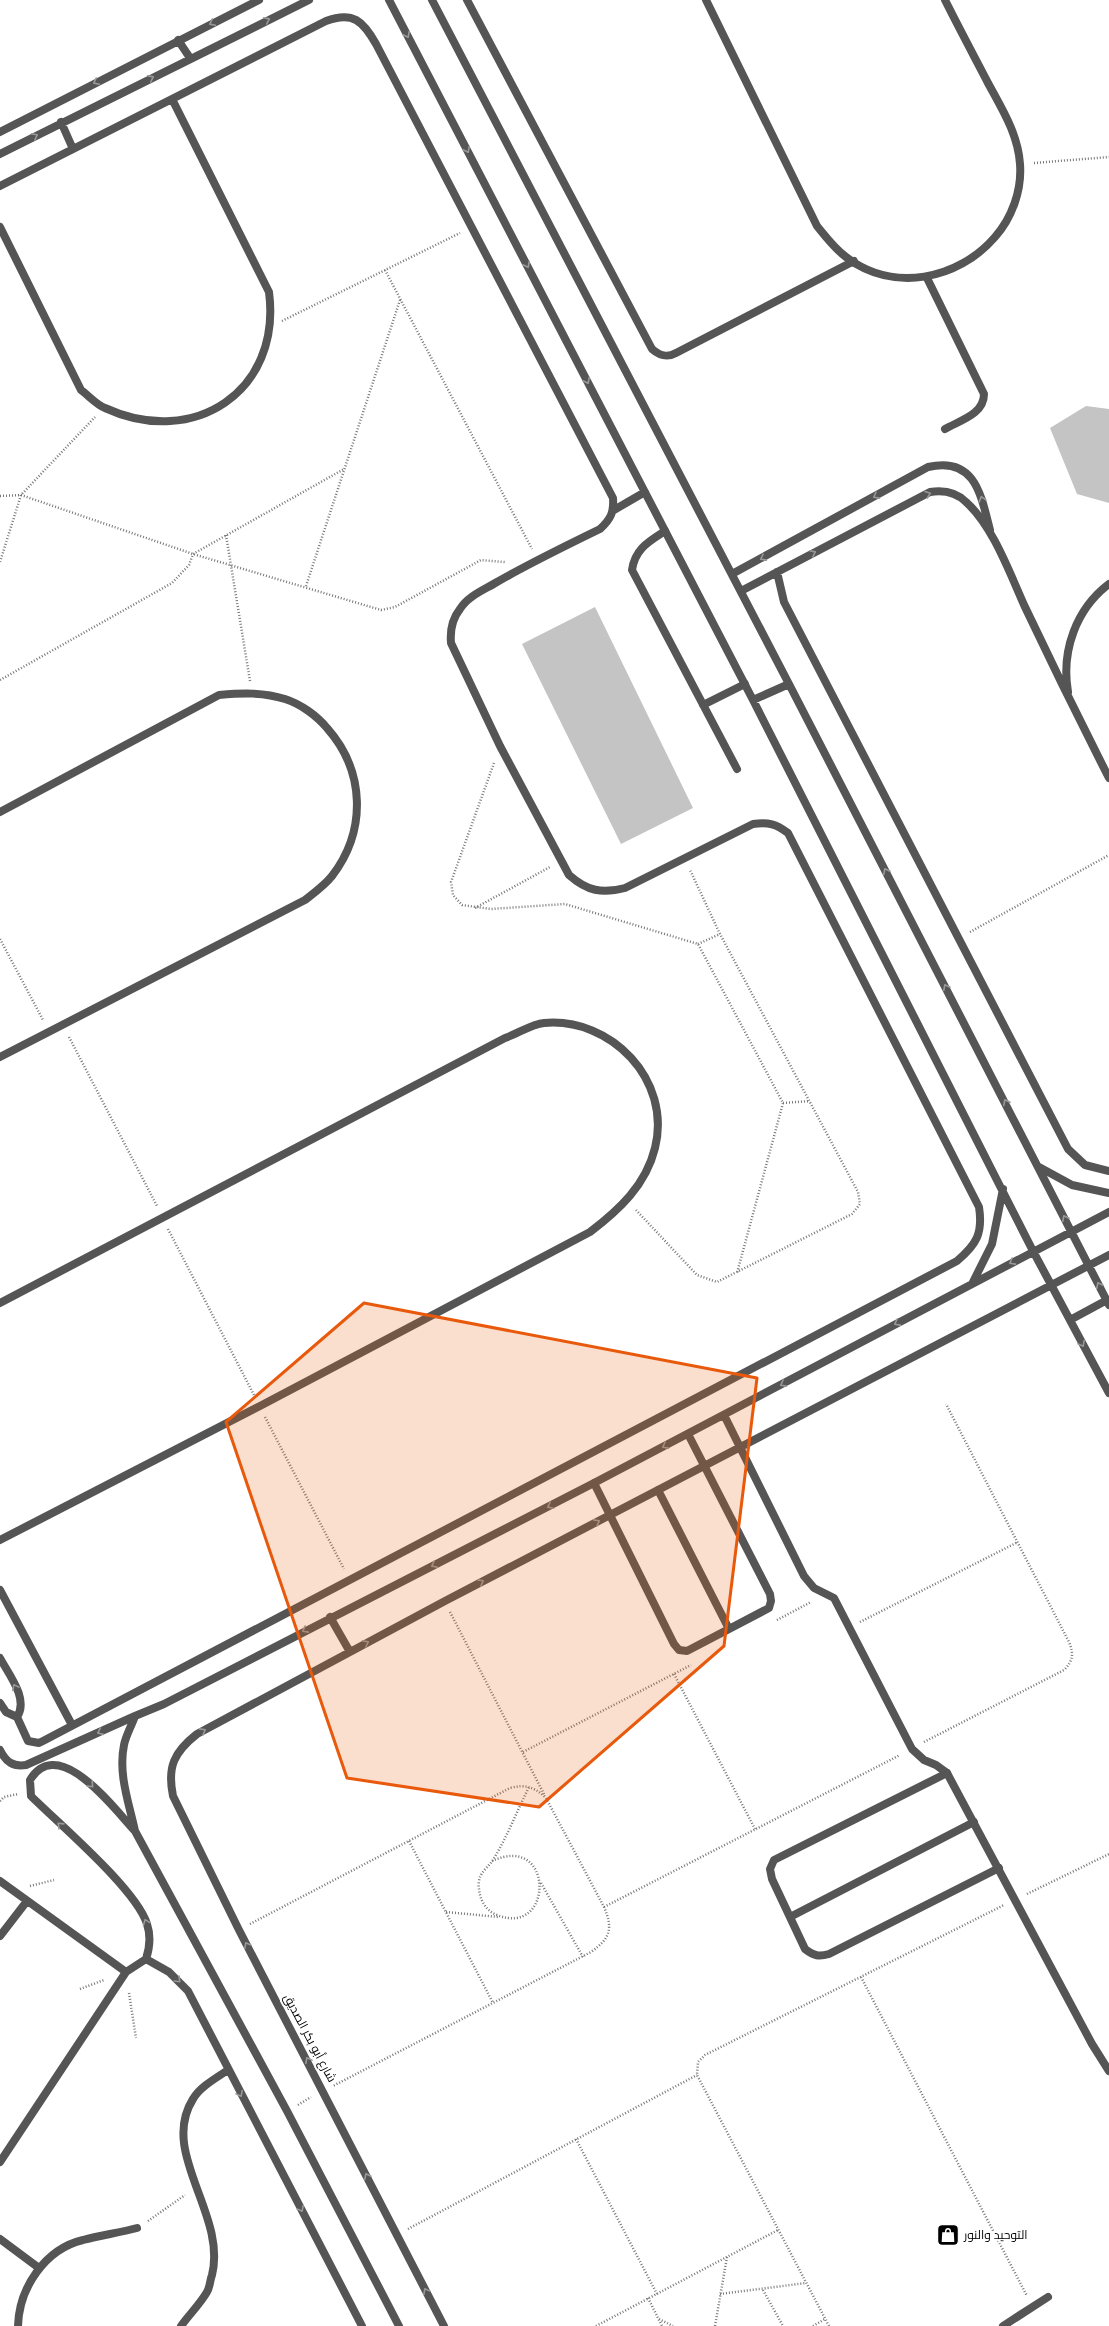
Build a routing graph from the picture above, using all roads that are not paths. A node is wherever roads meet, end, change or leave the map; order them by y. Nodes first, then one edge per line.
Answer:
1 (259, 0) edge
2 (310, 0) edge
3 (389, 0) edge
4 (432, 0) edge
5 (467, 0) edge
6 (706, 0) edge
7 (945, 0) edge
8 (178, 40) junction
9 (190, 58) junction
10 (172, 99) junction
11 (61, 122) junction
12 (0, 132) edge
13 (73, 149) junction
14 (0, 154) edge
15 (0, 186) edge
16 (0, 227) edge
17 (854, 262) junction
18 (927, 278) junction
19 (945, 428) dead end
20 (645, 492) junction
21 (614, 510) junction
22 (665, 531) junction
23 (992, 536) junction
24 (777, 572) junction
25 (732, 574) junction
26 (1109, 584) edge
27 (741, 591) junction
28 (745, 684) junction
29 (790, 684) junction
30 (754, 700) junction
31 (1071, 703) junction
32 (703, 705) junction
33 (737, 769) dead end
34 (1109, 778) edge
35 (0, 812) edge
36 (0, 1057) edge
37 (1039, 1167) junction
38 (1109, 1171) edge
39 (1003, 1189) junction
40 (1109, 1193) edge
41 (1109, 1212) edge
42 (1072, 1231) junction
43 (1033, 1251) junction
44 (1109, 1255) edge
45 (1090, 1265) junction
46 (973, 1282) junction
47 (1051, 1284) junction
48 (1108, 1302) edge
49 (0, 1303) edge
50 (1070, 1320) junction
51 (1109, 1393) edge
52 (724, 1415) junction
53 (688, 1434) junction
54 (740, 1446) junction
55 (705, 1466) junction
56 (594, 1484) junction
57 (658, 1490) junction
58 (610, 1515) junction
59 (0, 1540) edge
60 (0, 1590) edge
61 (330, 1617) junction
62 (729, 1629) junction
63 (350, 1652) junction
64 (0, 1658) edge
65 (0, 1703) edge
66 (136, 1716) junction
67 (16, 1717) junction
68 (72, 1725) junction
69 (0, 1750) edge
70 (947, 1773) junction
71 (974, 1822) junction
72 (135, 1831) junction
73 (998, 1868) junction
74 (0, 1881) edge
75 (27, 1901) junction
76 (790, 1917) junction
77 (0, 1936) edge
78 (146, 1959) junction
79 (126, 1972) junction
80 (228, 2070) junction
81 (1109, 2071) edge
82 (0, 2162) edge
83 (137, 2228) road end
84 (0, 2239) edge
85 (39, 2268) junction
86 (1048, 2297) dead end
87 (18, 2326) edge
88 (181, 2326) edge
89 (362, 2326) edge
90 (399, 2326) edge
91 (444, 2326) edge
92 (1003, 2326) edge

1 -> 8 street
9 -> 2 street
3 -> 20 street
4 - 25 street
5 - 17 street
6 - 17 street
7 - 18 street
8 - 9 street
8 -> 12 street
11 -> 9 street
10 - 13 street
10 - 16 street
10 - 21 street
11 - 13 street
14 -> 11 street
13 - 15 street
17 - 18 street
18 - 19 street
20 - 21 street
20 - 22 street
21 - 68 street
22 - 28 street
22 - 32 street
24 -> 23 street
23 -> 25 street
23 - 31 street
24 - 27 street
24 - 38 street
25 - 27 street
26 - 31 street
27 - 29 street
28 - 30 street
28 - 32 street
29 - 30 street
37 -> 29 street
30 - 39 street
31 - 34 street
32 - 33 street
35 - 36 street
37 - 40 street
42 -> 37 street
39 - 43 street
39 - 46 street
41 - 42 street
42 - 43 street
42 - 45 street
43 -> 46 street
43 - 47 street
44 - 45 street
45 - 47 street
48 -> 45 street
46 -> 52 street
47 - 50 street
47 - 54 street
48 - 50 street
49 - 59 street
50 -> 51 street
52 - 53 street
52 - 54 street
53 - 55 street
53 -> 56 street
54 - 55 street
54 - 70 street
55 - 57 street
55 - 62 street
56 - 58 street
56 -> 61 street
57 - 58 street
57 - 62 street
58 - 62 street
63 -> 58 street
60 - 68 street
61 - 63 street
61 -> 66 street
91 -> 63 street, شارع أبو بكر الصديق
67 -> 64 street
65 - 67 street
66 -> 69 street
66 - 72 street
67 - 68 street
70 - 71 street
70 - 76 street
71 - 73 street
71 - 76 street
78 -> 72 street
72 - 90 street
73 - 76 street
73 - 81 street
74 - 75 street
75 - 77 street
75 - 79 street
78 - 79 street
78 -> 80 street
79 - 82 street
80 - 88 street
80 -> 89 street
83 - 85 street
84 - 85 street
85 - 87 street
86 - 92 street

